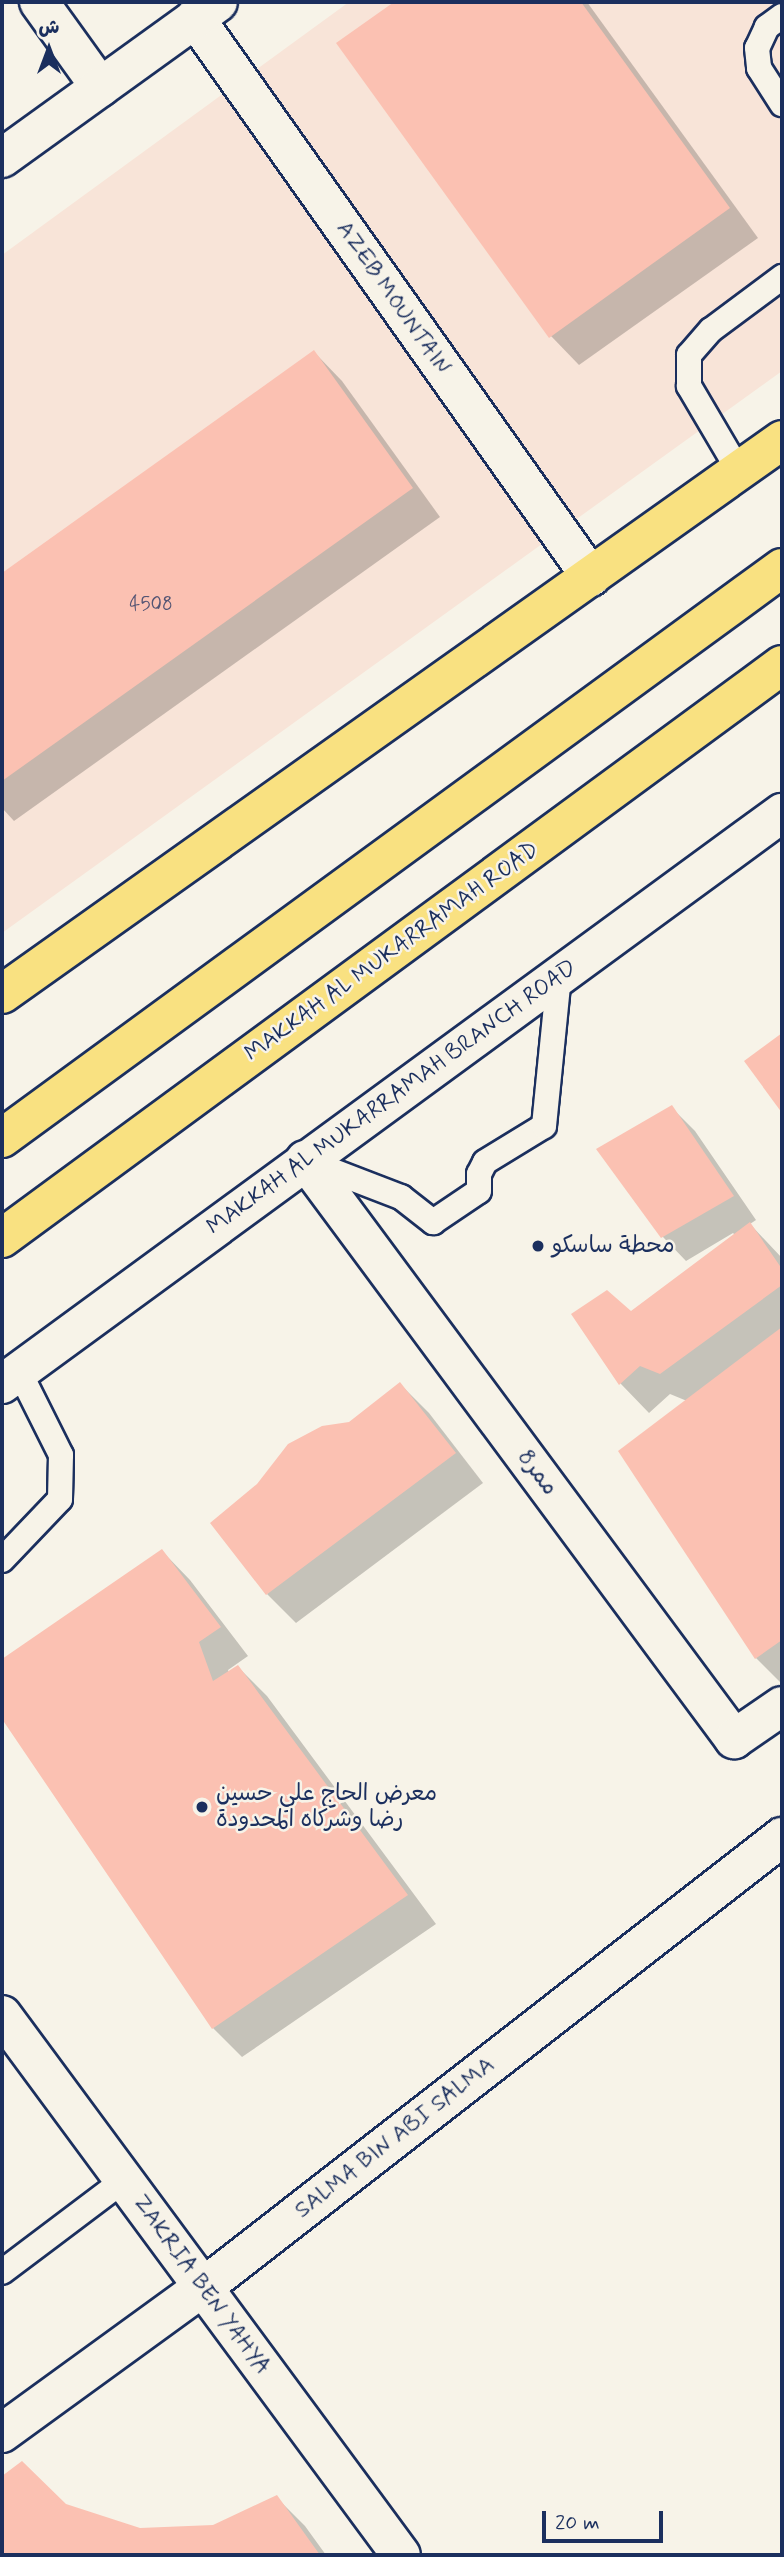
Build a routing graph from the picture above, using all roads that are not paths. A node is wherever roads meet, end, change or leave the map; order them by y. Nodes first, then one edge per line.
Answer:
1 (39, 2) edge
2 (206, 10) edge
3 (782, 16) edge
4 (100, 87) junction
5 (782, 104) edge
6 (2, 158) edge
7 (782, 277) edge
8 (782, 440) edge
9 (739, 471) junction
10 (782, 568) edge
11 (591, 578) junction
12 (782, 665) edge
13 (782, 813) edge
14 (559, 975) junction
15 (5, 984) edge
16 (2, 1138) edge
17 (305, 1160) junction
18 (2, 1238) edge
19 (10, 1378) edge
20 (2, 1560) edge
21 (782, 1706) edge
22 (782, 1837) edge
23 (2, 2015) edge
24 (124, 2180) junction
25 (2, 2272) edge
26 (202, 2287) junction
27 (2, 2433) edge
28 (401, 2555) edge

1 - 4 street
2 - 4 street
2 - 11 street, AZEB MOUNTAIN
3 - 5 lane
4 - 6 street
7 - 9 lane
8 - 9 main road
9 - 11 main road
10 - 16 main road
11 - 15 main road
12 - 18 main road, MAKKAH AL MUKARRAMAH ROAD
13 - 14 street, MAKKAH AL MUKARRAMAH BRANCH ROAD
14 - 17 street, MAKKAH AL MUKARRAMAH BRANCH ROAD
14 - 17 lane
17 - 19 street, MAKKAH AL MUKARRAMAH BRANCH ROAD
17 - 21 street, ممر8
19 - 20 lane
22 - 26 street, SALMA BIN ABI SALMA
23 - 24 street, ZAKRIA BEN YAHYA
24 - 25 lane
24 - 26 street, ZAKRIA BEN YAHYA
26 - 27 street, SALMA BIN ABI SALMA
26 - 28 street, ZAKRIA BEN YAHYA

